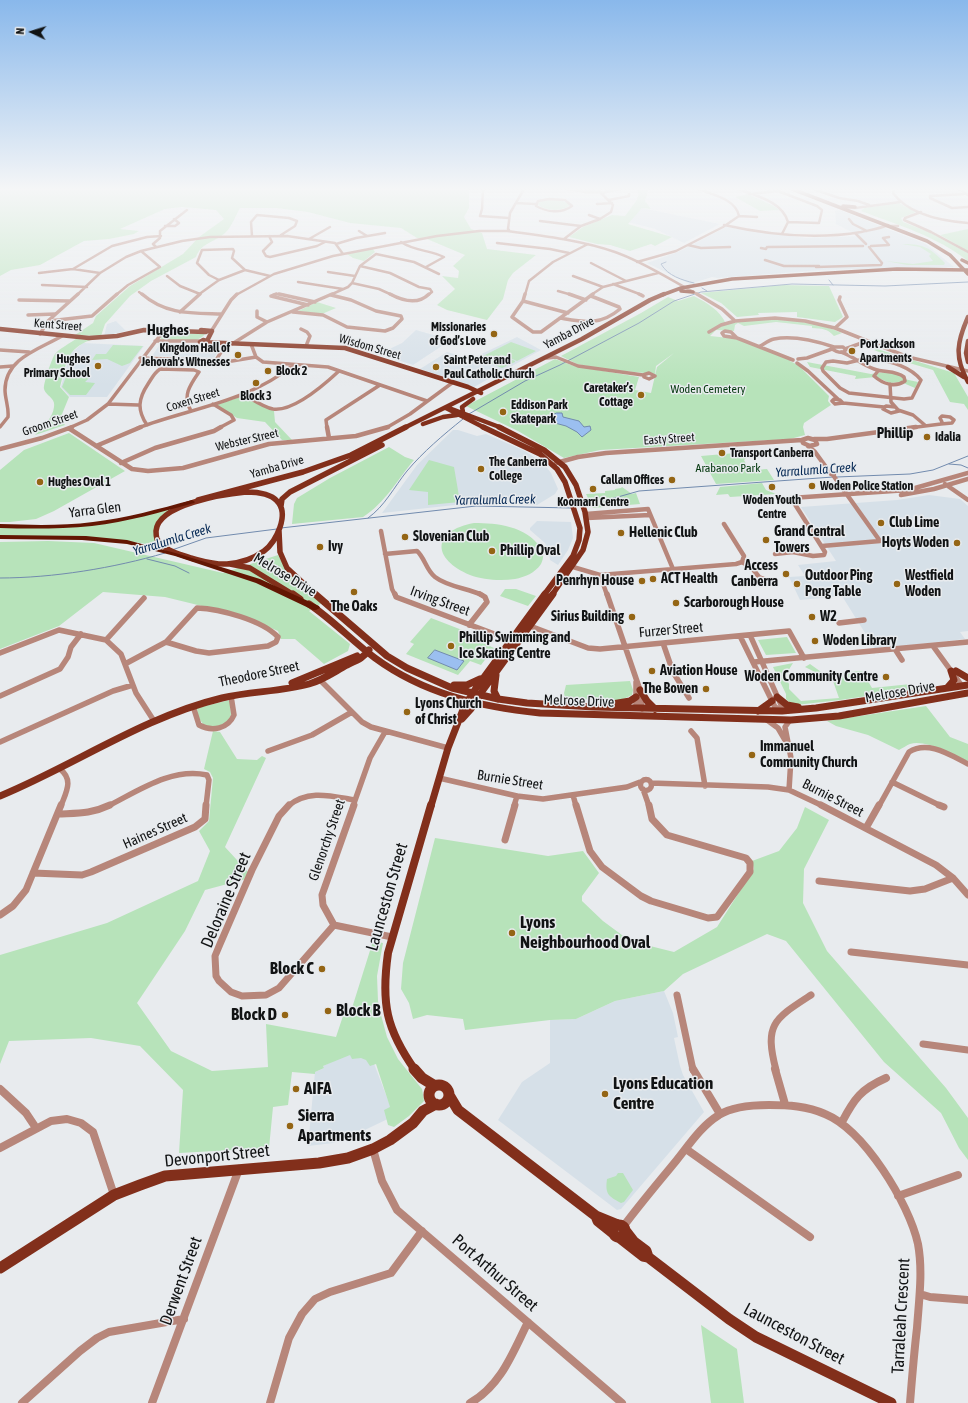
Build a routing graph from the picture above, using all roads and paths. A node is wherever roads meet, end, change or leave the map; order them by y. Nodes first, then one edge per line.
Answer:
1 (98, 254) edge
2 (133, 254) edge
3 (146, 254) edge
4 (200, 254) edge
5 (233, 254) edge
6 (265, 254) edge
7 (281, 254) edge
8 (341, 254) edge
9 (376, 254) edge
10 (378, 254) edge
11 (438, 254) edge
12 (566, 254) edge
13 (620, 254) edge
14 (666, 254) edge
15 (874, 254) edge
16 (949, 254) edge
17 (954, 254) edge
18 (638, 262) junction
19 (592, 264) dead end
20 (968, 264) edge
21 (961, 265) junction
22 (360, 266) junction
23 (776, 266) dead end
24 (849, 266) junction
25 (426, 268) junction
26 (73, 269) junction
27 (245, 270) junction
28 (825, 270) junction
29 (950, 270) junction
30 (847, 271) junction
31 (328, 272) dead end
32 (967, 272) edge
33 (40, 273) dead end
34 (100, 273) junction
35 (658, 273) junction
36 (439, 274) dead end
37 (167, 276) dead end
38 (270, 276) junction
39 (355, 276) junction
40 (573, 276) dead end
41 (219, 280) junction
42 (626, 281) junction
43 (298, 282) dead end
44 (352, 283) junction
45 (613, 284) junction
46 (42, 285) dead end
47 (695, 286) junction
48 (87, 287) junction
49 (602, 287) junction
50 (343, 290) junction
51 (687, 290) junction
52 (558, 291) dead end
53 (139, 292) dead end
54 (200, 294) junction
55 (331, 295) junction
56 (591, 296) junction
57 (643, 296) dead end
58 (840, 296) dead end
59 (19, 300) dead end
60 (586, 300) junction
61 (523, 301) junction
62 (70, 302) junction
63 (315, 302) junction
64 (308, 305) junction
65 (257, 311) dead end
66 (180, 312) junction
67 (294, 312) junction
68 (568, 312) junction
69 (55, 314) junction
70 (222, 314) junction
71 (28, 315) dead end
72 (968, 316) edge
73 (560, 318) junction
74 (734, 320) junction
75 (48, 321) junction
76 (267, 322) junction
77 (835, 328) junction
78 (0, 329) edge
79 (300, 329) dead end
80 (163, 330) junction
81 (208, 331) junction
82 (709, 332) dead end
83 (40, 334) junction
84 (62, 336) junction
85 (734, 336) dead end
86 (863, 340) junction
87 (155, 341) junction
88 (968, 341) edge
89 (204, 342) junction
90 (227, 344) junction
91 (232, 344) junction
92 (251, 344) junction
93 (306, 346) junction
94 (760, 346) junction
95 (850, 346) junction
96 (841, 347) junction
97 (833, 348) junction
98 (0, 350) edge
99 (846, 351) junction
100 (29, 352) junction
101 (827, 352) junction
102 (839, 352) junction
103 (556, 354) junction
104 (256, 357) junction
105 (142, 358) junction
106 (807, 358) junction
107 (216, 360) junction
108 (796, 360) junction
109 (858, 360) junction
110 (802, 362) junction
111 (968, 362) edge
112 (959, 363) junction
113 (293, 365) junction
114 (0, 366) edge
115 (13, 366) junction
116 (948, 366) junction
117 (804, 367) junction
118 (961, 369) junction
119 (340, 371) junction
120 (878, 371) junction
121 (968, 371) edge
122 (643, 375) dead end
123 (967, 380) edge
124 (452, 383) junction
125 (890, 384) junction
126 (5, 385) junction
127 (380, 385) junction
128 (0, 386) edge
129 (468, 388) junction
130 (486, 388) junction
131 (479, 393) junction
132 (243, 394) junction
133 (473, 399) junction
134 (891, 400) junction
135 (427, 401) junction
136 (460, 401) junction
137 (8, 404) junction
138 (108, 404) junction
139 (213, 404) junction
140 (0, 405) edge
141 (138, 405) junction
142 (885, 408) junction
143 (449, 409) junction
144 (896, 410) junction
145 (191, 411) junction
146 (461, 414) junction
147 (147, 424) junction
148 (423, 424) junction
149 (941, 424) dead end
150 (926, 426) junction
151 (0, 427) edge
152 (70, 428) junction
153 (329, 438) junction
154 (814, 439) junction
155 (827, 439) junction
156 (805, 443) junction
157 (817, 444) junction
158 (96, 446) junction
159 (0, 449) edge
160 (561, 462) junction
161 (121, 463) junction
162 (553, 464) junction
163 (968, 473) edge
164 (834, 477) junction
165 (967, 480) edge
166 (942, 481) junction
167 (948, 485) junction
168 (842, 487) junction
169 (940, 487) junction
170 (959, 492) junction
171 (857, 494) junction
172 (849, 497) junction
173 (967, 499) edge
174 (195, 501) junction
175 (280, 506) junction
176 (585, 511) junction
177 (650, 514) junction
178 (724, 524) dead end
179 (0, 526) edge
180 (381, 531) dead end
181 (278, 535) junction
182 (0, 537) edge
183 (822, 546) junction
184 (159, 547) junction
185 (179, 554) junction
186 (385, 554) junction
187 (775, 554) dead end
188 (742, 562) junction
189 (230, 564) junction
190 (570, 566) junction
191 (674, 569) junction
192 (600, 575) junction
193 (772, 582) dead end
194 (144, 598) dead end
195 (316, 608) junction
196 (864, 620) dead end
197 (839, 622) dead end
198 (469, 625) junction
199 (530, 626) junction
200 (81, 634) junction
201 (361, 634) junction
202 (750, 635) junction
203 (740, 636) junction
204 (106, 640) junction
205 (514, 641) junction
206 (166, 642) junction
207 (968, 642) edge
208 (663, 643) junction
209 (357, 644) junction
210 (936, 645) junction
211 (625, 646) junction
212 (895, 649) junction
213 (368, 652) junction
214 (0, 653) edge
215 (387, 656) junction
216 (804, 658) junction
217 (348, 659) junction
218 (902, 660) dead end
219 (754, 662) junction
220 (762, 662) junction
221 (125, 664) junction
222 (498, 669) junction
223 (954, 671) junction
224 (318, 676) junction
225 (483, 677) junction
226 (431, 679) junction
227 (636, 680) junction
228 (133, 685) junction
229 (967, 687) edge
230 (945, 689) junction
231 (640, 690) junction
232 (231, 694) junction
233 (476, 694) junction
234 (0, 696) edge
235 (636, 697) junction
236 (689, 698) dead end
237 (498, 699) junction
238 (774, 699) junction
239 (471, 702) junction
240 (193, 705) junction
241 (594, 707) junction
242 (639, 708) junction
243 (816, 708) junction
244 (655, 709) junction
245 (758, 711) junction
246 (782, 711) junction
247 (352, 712) junction
248 (640, 716) junction
249 (801, 719) junction
250 (768, 720) junction
251 (790, 720) junction
252 (154, 721) junction
253 (385, 732) junction
254 (691, 732) dead end
255 (0, 742) edge
256 (787, 744) junction
257 (448, 748) junction
258 (268, 751) dead end
259 (968, 764) edge
260 (60, 768) junction
261 (439, 780) junction
262 (892, 782) junction
263 (705, 786) junction
264 (646, 787) junction
265 (789, 790) junction
266 (573, 795) junction
267 (0, 796) edge
268 (517, 796) junction
269 (355, 800) junction
270 (944, 807) dead end
271 (58, 814) junction
272 (866, 828) junction
273 (505, 840) dead end
274 (33, 873) junction
275 (953, 878) junction
276 (819, 881) dead end
277 (968, 895) edge
278 (0, 915) edge
279 (334, 925) junction
280 (392, 937) junction
281 (851, 952) dead end
282 (968, 965) edge
283 (677, 995) dead end
284 (811, 995) dead end
285 (923, 1044) dead end
286 (968, 1050) edge
287 (886, 1078) dead end
288 (0, 1089) edge
289 (449, 1095) junction
290 (434, 1097) junction
291 (785, 1104) junction
292 (458, 1110) junction
293 (720, 1114) junction
294 (842, 1122) junction
295 (36, 1128) junction
296 (0, 1148) edge
297 (686, 1149) junction
298 (373, 1150) junction
299 (239, 1169) junction
300 (958, 1175) dead end
301 (114, 1195) junction
302 (898, 1196) junction
303 (619, 1230) junction
304 (422, 1231) junction
305 (810, 1237) dead end
306 (0, 1268) edge
307 (920, 1294) junction
308 (968, 1300) edge
309 (184, 1319) junction
310 (528, 1322) junction
311 (22, 1403) edge
312 (152, 1403) edge
313 (270, 1403) edge
314 (470, 1403) edge
315 (622, 1403) edge
316 (891, 1403) edge
317 (910, 1403) edge

1 - 26 street
2 - 34 street
3 - 75 street
4 - 41 street
5 - 27 street
6 - 7 street
8 - 38 street
9 - 22 street
10 - 25 street
11 - 25 street
12 - 61 street
13 - 18 street
14 - 18 street
15 - 24 street
16 - 21 main road
17 - 20 main road
18 - 35 street
19 - 42 street
21 - 29 main road
21 - 32 main road
22 - 39 street
22 - 44 street
23 - 28 street
24 - 28 street
24 - 30 street
25 - 36 street
26 - 33 street
26 - 34 street
27 - 38 street
27 - 41 street
28 - 30 main road, Yamba Drive
28 - 32 main road, Yamba Drive
28 - 47 main road, Yamba Drive
28 - 47 main road, Yamba Drive
29 - 30 main road, Yamba Drive
29 - 32 main road, Yamba Drive
31 - 39 street
34 - 48 street
35 - 42 street
35 - 51 street
37 - 54 street
38 - 70 street
39 - 44 street
40 - 49 street
41 - 54 street
42 - 45 street
43 - 50 street
44 - 50 street
45 - 49 street
45 - 57 street
46 - 48 street
47 - 51 main road, Yamba Drive
47 - 51 main road
48 - 62 street
49 - 56 street
50 - 55 street
51 - 74 street
51 - 103 main road, Yamba Drive
52 - 60 street
53 - 66 street
54 - 66 street
55 - 63 street
55 - 67 street
56 - 60 street
56 - 73 street
58 - 77 street
59 - 62 street
60 - 68 street
61 - 68 street
61 - 73 street
62 - 69 street
63 - 64 street
63 - 64 street
64 - 67 street
65 - 76 street
66 - 70 street
67 - 76 street
68 - 73 street
69 - 71 street
69 - 75 street
70 - 81 street
72 - 112 main road
74 - 77 street
74 - 82 street
75 - 83 street
76 - 91 street
77 - 86 street
78 - 83 main road, Kent Street
79 - 93 street
80 - 81 main road, Kent Street
80 - 84 main road, Kent Street
80 - 87 street, Groom Street
81 - 89 main road
83 - 84 main road, Kent Street
84 - 100 street
85 - 94 street
86 - 95 street
86 - 116 street
87 - 89 street, Wisdom Street
87 - 105 street, Groom Street
88 - 111 main road
89 - 90 main road, Wisdom Street
90 - 91 main road, Wisdom Street
90 - 107 street
91 - 92 main road, Wisdom Street
92 - 93 main road, Wisdom Street
92 - 104 street
93 - 124 main road, Wisdom Street
94 - 97 street
94 - 108 street
95 - 96 street
95 - 99 street
96 - 97 street
96 - 99 street
97 - 101 street
97 - 102 street
98 - 100 street
99 - 102 street
99 - 109 street
100 - 115 street
101 - 102 street
101 - 106 street
103 - 122 street
103 - 130 main road, Yamba Drive
103 - 131 main road, Yamba Drive
104 - 107 street
104 - 113 street
105 - 107 street
105 - 138 street, Groom Street
106 - 108 street
106 - 110 street
108 - 110 street
108 - 117 street
109 - 120 street
109 - 134 street
109 - 134 street
110 - 117 street
112 - 116 main road
112 - 118 main road
113 - 119 street
113 - 132 street, Coxen Street
114 - 115 street
115 - 126 street
116 - 118 street
116 - 123 main road
117 - 142 street
118 - 121 street
118 - 123 main road
119 - 127 street
119 - 132 street
120 - 125 street
120 - 125 street
124 - 129 main road, Wisdom Street
124 - 135 street, Webster Street
125 - 134 street
126 - 128 street
126 - 137 street
127 - 135 street
127 - 153 street
129 - 130 main road
129 - 131 main road, Wisdom Street
129 - 136 main road
130 - 131 main road, Yamba Drive
131 - 133 main road, Yamba Drive
131 - 136 main road, Yamba Drive
132 - 139 street, Coxen Street
133 - 143 main road, Yamba Drive
133 - 146 main road
134 - 142 street
134 - 144 street
135 - 153 street, Webster Street
136 - 143 main road, Yamba Drive
137 - 140 street
137 - 151 street
138 - 141 street
138 - 152 street, Groom Street
139 - 145 street, Coxen Street
139 - 161 street
141 - 145 street
141 - 147 street
142 - 144 street
142 - 144 street
143 - 146 main road, Launceston Street
143 - 148 main road, Yamba Drive
143 - 174 main road, Yamba Drive
144 - 150 street
145 - 147 street, Coxen Street
146 - 148 main road
146 - 160 main road, Launceston Street
146 - 162 main road, Launceston Street
147 - 158 street, Coxen Street
148 - 175 main road, Yamba Drive
149 - 150 street
150 - 155 street
152 - 158 street, Webster Street
152 - 159 street, Groom Street
153 - 161 street, Webster Street
154 - 155 street
154 - 156 street
154 - 157 street
155 - 157 street
156 - 157 street
156 - 160 street, Easty Street
156 - 164 street
157 - 164 street
158 - 161 street, Webster Street
160 - 162 street, Easty Street
160 - 176 main road, Launceston Street
162 - 190 main road, Launceston Street
163 - 166 street
164 - 168 street
165 - 167 street
165 - 170 street
166 - 167 street
166 - 171 street
167 - 169 street
167 - 170 street
167 - 173 street
168 - 171 street
168 - 172 street
169 - 172 street
169 - 173 street
170 - 173 street
171 - 172 street
172 - 183 street
172 - 183 street
174 - 175 main road
174 - 179 highway, Yarra Glen
174 - 184 main road
175 - 181 main road
176 - 177 street
176 - 177 street
176 - 190 main road, Launceston Street
177 - 191 street
178 - 188 street
180 - 186 street, Irving Street
181 - 189 main road
181 - 201 main road, Melrose Drive
182 - 184 highway, Yarra Glen
183 - 187 street
184 - 185 highway, Yarra Glen
185 - 189 main road, Melrose Drive
185 - 195 highway, Yarra Glen
186 - 198 street, Irving Street
186 - 198 street
188 - 191 street
188 - 193 street
189 - 195 main road, Melrose Drive
190 - 192 street
190 - 199 main road, Launceston Street
190 - 205 main road, Launceston Street
191 - 192 street
192 - 211 street
194 - 204 street
195 - 209 main road, Melrose Drive
196 - 197 street
198 - 205 street, Irving Street
199 - 205 main road, Launceston Street
199 - 211 street, Furzer Street
200 - 204 street
200 - 214 street
200 - 234 street
201 - 213 main road
201 - 215 main road, Melrose Drive
202 - 203 street, Furzer Street
202 - 216 street, Furzer Street
202 - 220 street
203 - 208 street, Furzer Street
203 - 219 street
204 - 221 street
205 - 222 main road, Launceston Street
205 - 225 main road, Launceston Street
206 - 206 street
206 - 221 street
207 - 210 street
208 - 211 street, Furzer Street
208 - 236 street
209 - 213 main road, Melrose Drive
209 - 217 main road
210 - 212 street
210 - 223 street
211 - 227 street
212 - 216 street
212 - 218 street
213 - 215 main road
213 - 217 main road, Theodore Street
213 - 224 main road, Theodore Street
213 - 239 main road, Melrose Drive
215 - 226 main road, Melrose Drive
216 - 220 street
217 - 224 main road, Theodore Street
219 - 220 street
219 - 238 street
220 - 238 street
221 - 228 street
222 - 233 main road, Launceston Street
222 - 237 main road
223 - 229 main road
223 - 230 main road
224 - 232 main road, Theodore Street
224 - 247 street
225 - 226 main road
225 - 233 main road, Launceston Street
226 - 233 main road, Melrose Drive
227 - 231 street
227 - 235 street
228 - 252 street
228 - 255 street
229 - 230 main road, Melrose Drive
229 - 249 main road, Melrose Drive
230 - 243 main road, Melrose Drive
231 - 242 street
231 - 244 main road
232 - 240 main road, Theodore Street
232 - 240 street, Theodore Street
233 - 237 main road, Melrose Drive
233 - 239 main road, Launceston Street
235 - 241 main road
235 - 242 street
237 - 241 main road, Melrose Drive
238 - 243 main road
238 - 245 main road
238 - 246 street
239 - 248 main road, Melrose Drive
239 - 257 main road, Launceston Street
240 - 252 main road, Theodore Street
241 - 242 main road, Melrose Drive
242 - 244 main road, Melrose Drive
242 - 248 main road
243 - 246 main road, Melrose Drive
244 - 245 main road, Melrose Drive
245 - 246 main road, Melrose Drive
246 - 249 main road
246 - 250 main road
247 - 253 street
247 - 258 street
248 - 250 main road, Melrose Drive
249 - 251 main road, Melrose Drive
250 - 251 main road, Melrose Drive
250 - 256 street
251 - 256 street
252 - 260 main road, Theodore Street
253 - 257 street
253 - 269 street, Glenorchy Street
254 - 263 street
256 - 265 street
257 - 261 main road, Launceston Street
259 - 262 street
260 - 267 main road, Theodore Street
260 - 271 street
261 - 268 street, Burnie Street
261 - 280 main road, Launceston Street
262 - 270 street
262 - 272 street
263 - 264 street, Burnie Street
263 - 265 street, Burnie Street
264 - 266 street, Burnie Street
264 - 266 street
265 - 272 street, Burnie Street
266 - 268 street, Burnie Street
268 - 273 street
269 - 279 street, Glenorchy Street
269 - 279 street, Deloraine Street
271 - 274 street
271 - 274 street, Haines Street
272 - 275 street, Burnie Street
274 - 278 street
275 - 276 street
275 - 277 street, Burnie Street
279 - 280 street
280 - 290 main road, Launceston Street
281 - 282 street
283 - 293 street
284 - 291 street
285 - 286 street
287 - 294 street
288 - 295 street
289 - 290 main road, Devonport Street
289 - 290 main road
289 - 292 main road, Launceston Street
290 - 292 main road, Launceston Street
290 - 298 main road, Devonport Street
291 - 293 street, Tarraleah Crescent
291 - 294 street, Tarraleah Crescent
292 - 303 main road, Launceston Street
293 - 297 street, Tarraleah Crescent
294 - 302 street, Tarraleah Crescent
295 - 296 street
295 - 301 street
297 - 303 street, Tarraleah Crescent
297 - 305 street
298 - 299 main road, Devonport Street
298 - 304 street, Port Arthur Street
299 - 301 main road, Devonport Street
299 - 309 street, Derwent Street
300 - 302 street
301 - 306 main road, Devonport Street
302 - 307 street, Tarraleah Crescent
303 - 316 main road, Launceston Street
304 - 310 street, Port Arthur Street
304 - 313 street
307 - 308 street
307 - 317 street, Tarraleah Crescent
309 - 311 street
309 - 312 street, Derwent Street
310 - 314 street
310 - 315 street, Port Arthur Street

